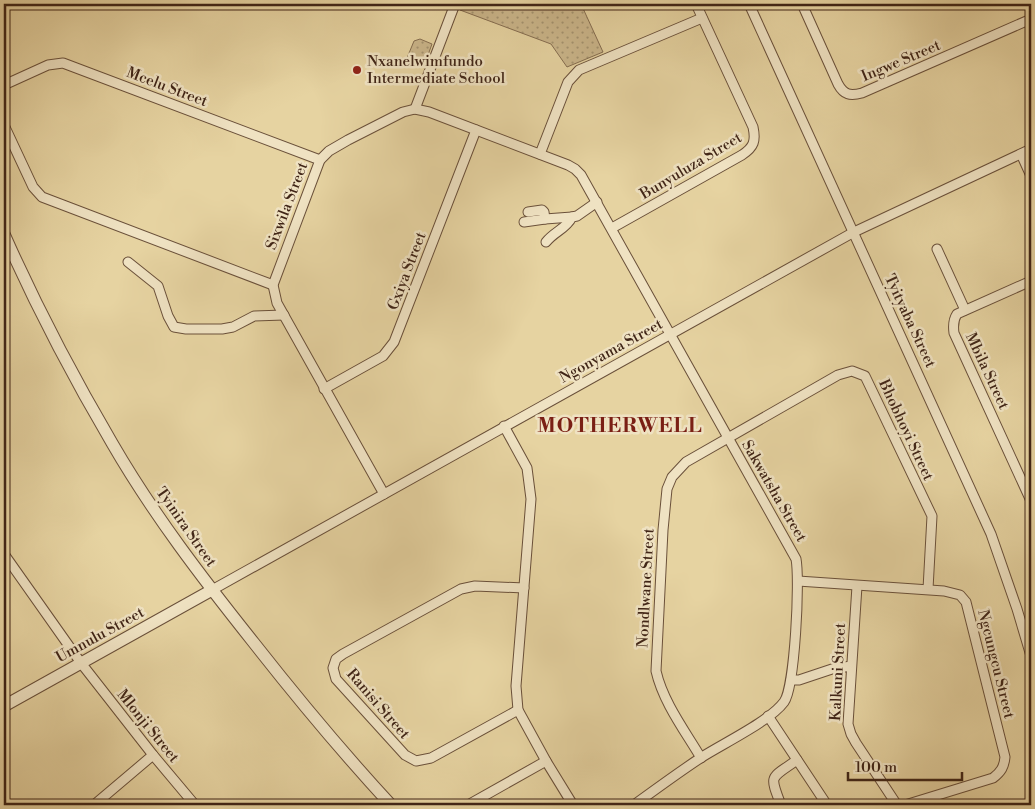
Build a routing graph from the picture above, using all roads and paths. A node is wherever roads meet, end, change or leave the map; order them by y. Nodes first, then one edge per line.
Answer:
1 (455, 4) edge
2 (696, 4) edge
3 (749, 4) edge
4 (802, 4) edge
5 (702, 18) junction
6 (1031, 19) edge
7 (4, 85) edge
8 (415, 109) junction
9 (4, 125) edge
10 (476, 130) junction
11 (1031, 149) edge
12 (540, 154) junction
13 (1021, 154) junction
14 (320, 160) junction
15 (1031, 176) edge
16 (597, 202) junction
17 (528, 212) dead end
18 (572, 217) junction
19 (545, 219) junction
20 (524, 222) dead end
21 (612, 228) junction
22 (854, 232) junction
23 (4, 234) edge
24 (546, 242) dead end
25 (937, 249) dead end
26 (128, 262) dead end
27 (1031, 281) edge
28 (273, 285) junction
29 (966, 310) junction
30 (284, 315) junction
31 (671, 334) junction
32 (324, 389) junction
33 (504, 426) junction
34 (728, 439) junction
35 (384, 494) junction
36 (1031, 501) edge
37 (4, 554) edge
38 (798, 581) junction
39 (857, 586) junction
40 (524, 588) junction
41 (928, 589) junction
42 (212, 590) junction
43 (1031, 656) edge
44 (81, 663) junction
45 (851, 666) junction
46 (791, 680) junction
47 (4, 706) edge
48 (518, 710) junction
49 (768, 716) junction
50 (153, 755) junction
51 (701, 758) junction
52 (797, 760) junction
53 (546, 761) junction
54 (94, 805) edge
55 (196, 805) edge
56 (391, 805) edge
57 (468, 805) edge
58 (573, 805) edge
59 (634, 805) edge
60 (781, 805) edge
61 (827, 805) edge
62 (897, 805) edge
63 (906, 805) edge

1 - 8 street
2 - 5 street, Bunyuluza Street
3 - 22 street, Tyityaba Street
4 - 6 street, Ingwe Street
5 - 12 street
5 - 21 street, Bunyuluza Street
7 - 14 street, Mcelu Street
8 - 10 street
8 - 14 street, Sixwila Street
9 - 28 street
10 - 12 street
10 - 32 street, Gxiya Street
11 - 13 street, Ngonyama Street
12 - 16 street
13 - 15 street
13 - 22 street, Ngonyama Street
14 - 28 street, Sixwila Street
16 - 18 street
16 - 21 street
17 - 19 street
18 - 19 street
18 - 24 street
19 - 20 street
21 - 31 street
22 - 31 street, Ngonyama Street
22 - 43 street, Tyityaba Street
23 - 42 street, Tyinira Street
25 - 29 street
26 - 30 street
27 - 29 street
28 - 30 street
29 - 36 street, Mbila Street
30 - 32 street
31 - 33 street, Ngonyama Street
31 - 34 street, Sakwatsha Street
32 - 35 street
33 - 35 street, Ngonyama Street
33 - 40 street
34 - 38 street, Sakwatsha Street
34 - 41 street, Bhobhoyi Street
34 - 51 street, Nondlwane Street
35 - 42 street, Ngonyama Street
37 - 44 street, Mlonji Street
38 - 39 street, Ngcungcu Street
38 - 46 street, Sakwatsha Street
39 - 41 street, Ngcungcu Street
39 - 45 street, Kalkuni Street
40 - 48 street
40 - 48 street, Ranisi Street
41 - 63 street, Ngcungcu Street
42 - 44 street, Umnulu Street
42 - 56 street, Tyinira Street
44 - 47 street, Umnulu Street
44 - 50 street, Mlonji Street
45 - 46 street
45 - 62 street, Kalkuni Street
46 - 49 street, Sakwatsha Street
48 - 53 street
49 - 51 street, Sakwatsha Street
49 - 52 street
50 - 54 street
50 - 55 street, Mlonji Street
51 - 59 street, Sakwatsha Street
52 - 60 street
52 - 61 street
53 - 57 street
53 - 58 street

